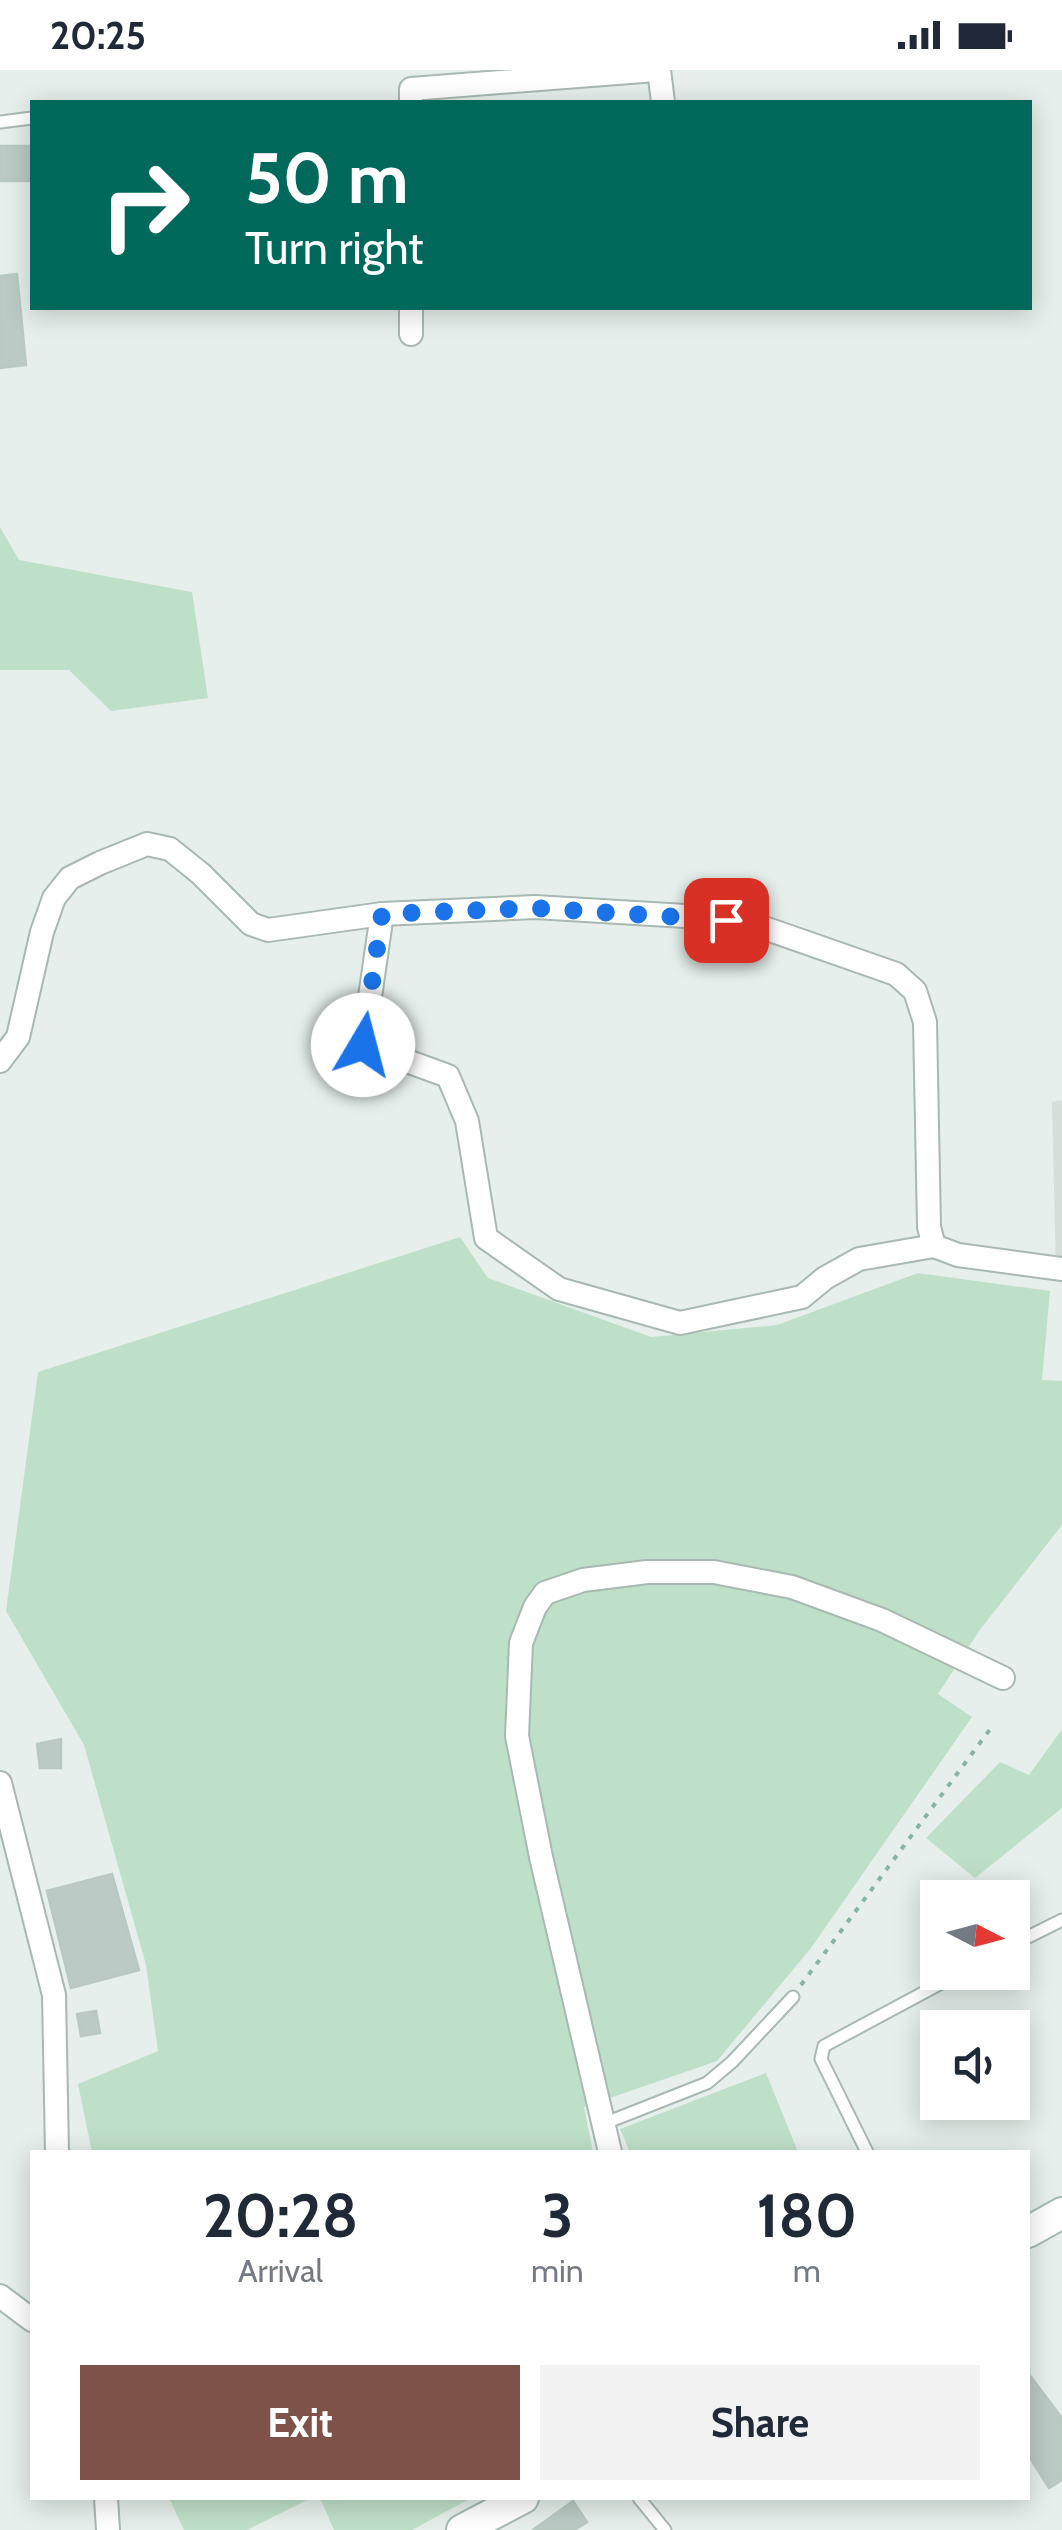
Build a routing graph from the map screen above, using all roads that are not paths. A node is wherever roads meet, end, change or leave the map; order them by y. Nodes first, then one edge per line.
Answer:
1 (658, 70) edge
2 (539, 91) edge
3 (411, 100) edge
4 (664, 100) edge
5 (30, 118) edge
6 (0, 122) edge
7 (411, 310) edge
8 (411, 334) dead end
9 (382, 914) junction
10 (0, 1061) edge
11 (934, 1246) junction
12 (1062, 1269) edge
13 (1002, 1678) dead end
14 (0, 1783) edge
15 (1062, 1920) edge
16 (1030, 1936) edge
17 (928, 1990) edge
18 (792, 1997) road end
19 (603, 2124) junction
20 (57, 2150) edge
21 (610, 2150) edge
22 (866, 2150) edge
23 (1062, 2213) edge
24 (1030, 2231) edge
25 (0, 2296) edge
26 (30, 2318) edge
27 (106, 2500) edge
28 (519, 2500) edge
29 (641, 2500) edge
30 (108, 2530) edge
31 (462, 2530) edge
32 (664, 2530) edge

1 - 2 street
1 - 4 street
2 - 3 street
5 - 6 lane
7 - 8 street
9 - 10 street
9 - 11 street
9 - 11 street
11 - 12 street
13 - 19 street
14 - 20 street
15 - 16 lane
17 - 22 lane
18 - 19 lane
19 - 21 street
23 - 24 street
25 - 26 street
27 - 30 street
28 - 31 street
29 - 32 lane

